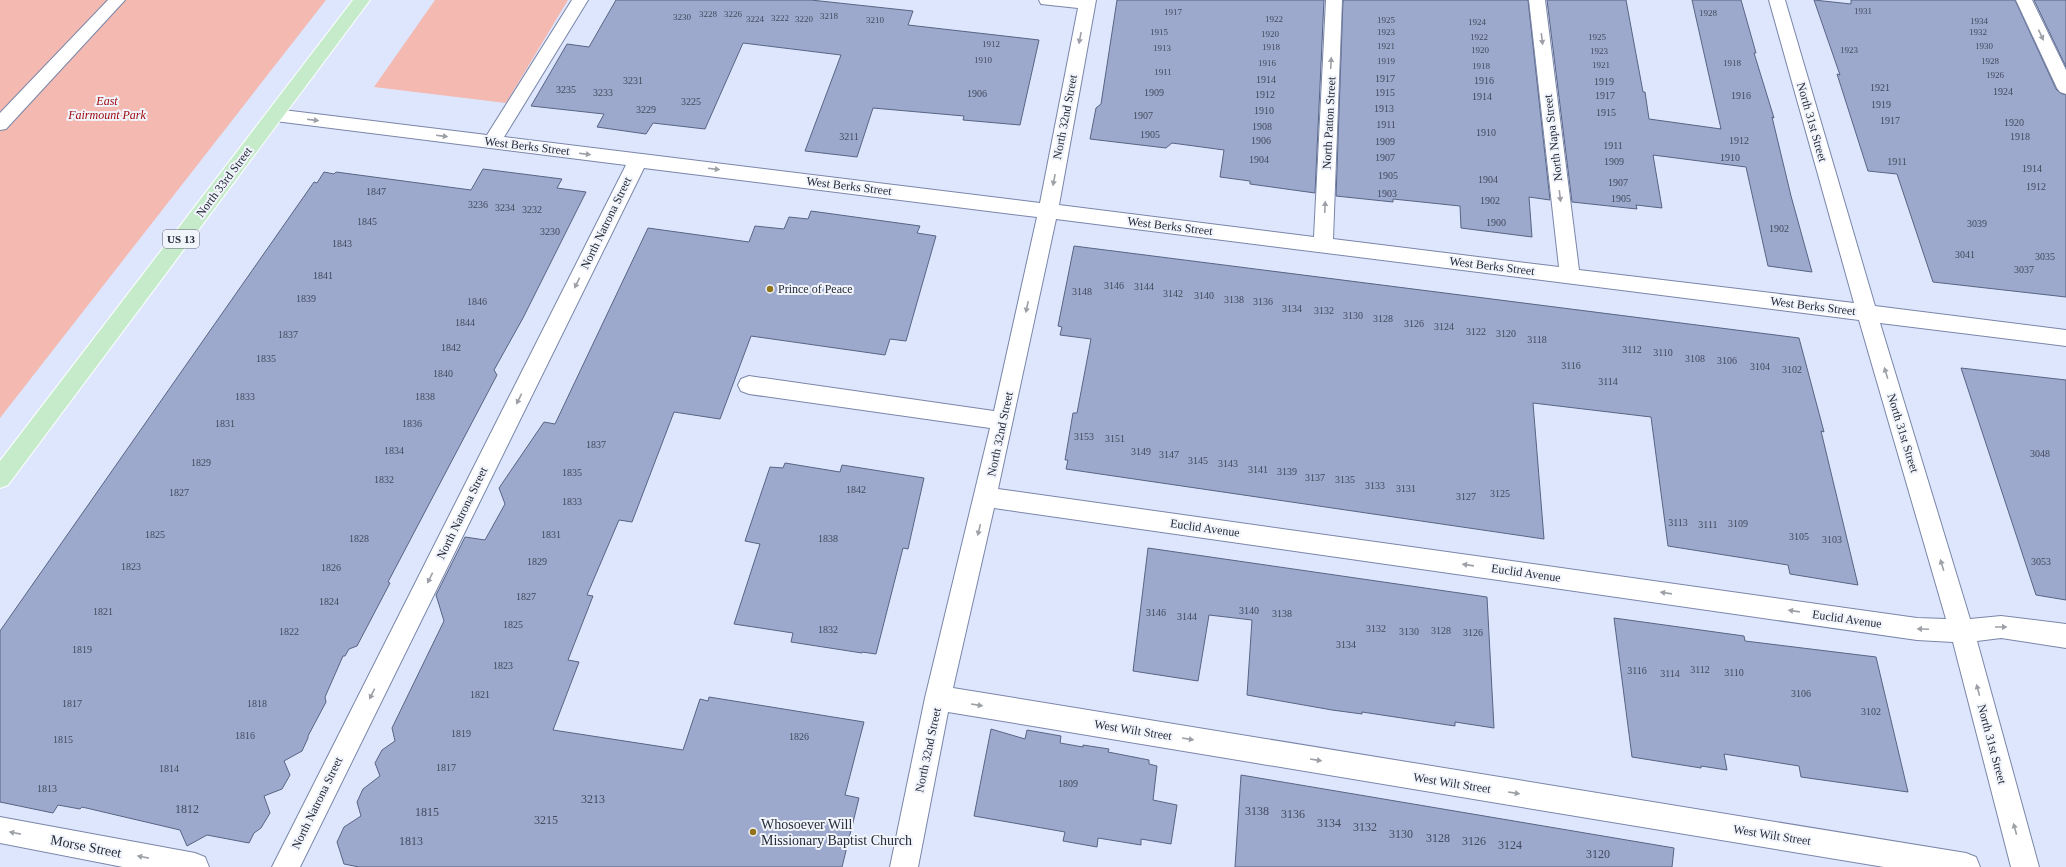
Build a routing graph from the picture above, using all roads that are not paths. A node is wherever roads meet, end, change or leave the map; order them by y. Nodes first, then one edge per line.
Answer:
1 (117, 0) edge
2 (362, 0) edge
3 (580, 0) edge
4 (1048, 0) edge
5 (1334, 0) edge
6 (1537, 0) edge
7 (1777, 0) edge
8 (2024, 0) edge
9 (1087, 2) edge
10 (2066, 88) edge
11 (275, 115) junction
12 (0, 124) edge
13 (492, 142) junction
14 (638, 160) junction
15 (1048, 211) junction
16 (1323, 246) junction
17 (1570, 276) junction
18 (1867, 313) junction
19 (2066, 338) edge
20 (749, 385) dead end
21 (1003, 421) junction
22 (0, 478) edge
23 (987, 497) junction
24 (1962, 631) junction
25 (2066, 636) edge
26 (938, 698) junction
27 (0, 830) edge
28 (195, 867) edge
29 (286, 867) edge
30 (904, 867) edge
31 (1966, 867) edge
32 (2025, 867) edge

1 - 12 street
2 - 11 main road, North 33rd Street / US 13
3 - 13 street
4 - 9 street
16 -> 5 street, North Patton Street
6 -> 17 street, North Napa Street
7 - 18 street, North 31st Street
8 -> 10 street
9 -> 15 street, North 32nd Street
11 -> 13 street, West Berks Street
11 - 22 main road, North 33rd Street / US 13
13 -> 14 street, West Berks Street
14 -> 15 street, West Berks Street
14 -> 29 street, North Natrona Street
15 - 16 street, West Berks Street
15 -> 21 street, North 32nd Street
16 - 17 street, West Berks Street
17 - 18 street, West Berks Street
18 - 19 street, West Berks Street
24 -> 18 street, North 31st Street
20 - 21 street
21 - 23 street, North 32nd Street
24 -> 23 street, Euclid Avenue
23 -> 26 street, North 32nd Street
24 -> 25 street, Euclid Avenue
32 -> 24 street, North 31st Street
26 - 30 street, North 32nd Street
26 -> 31 street, West Wilt Street
28 -> 27 street, Morse Street

